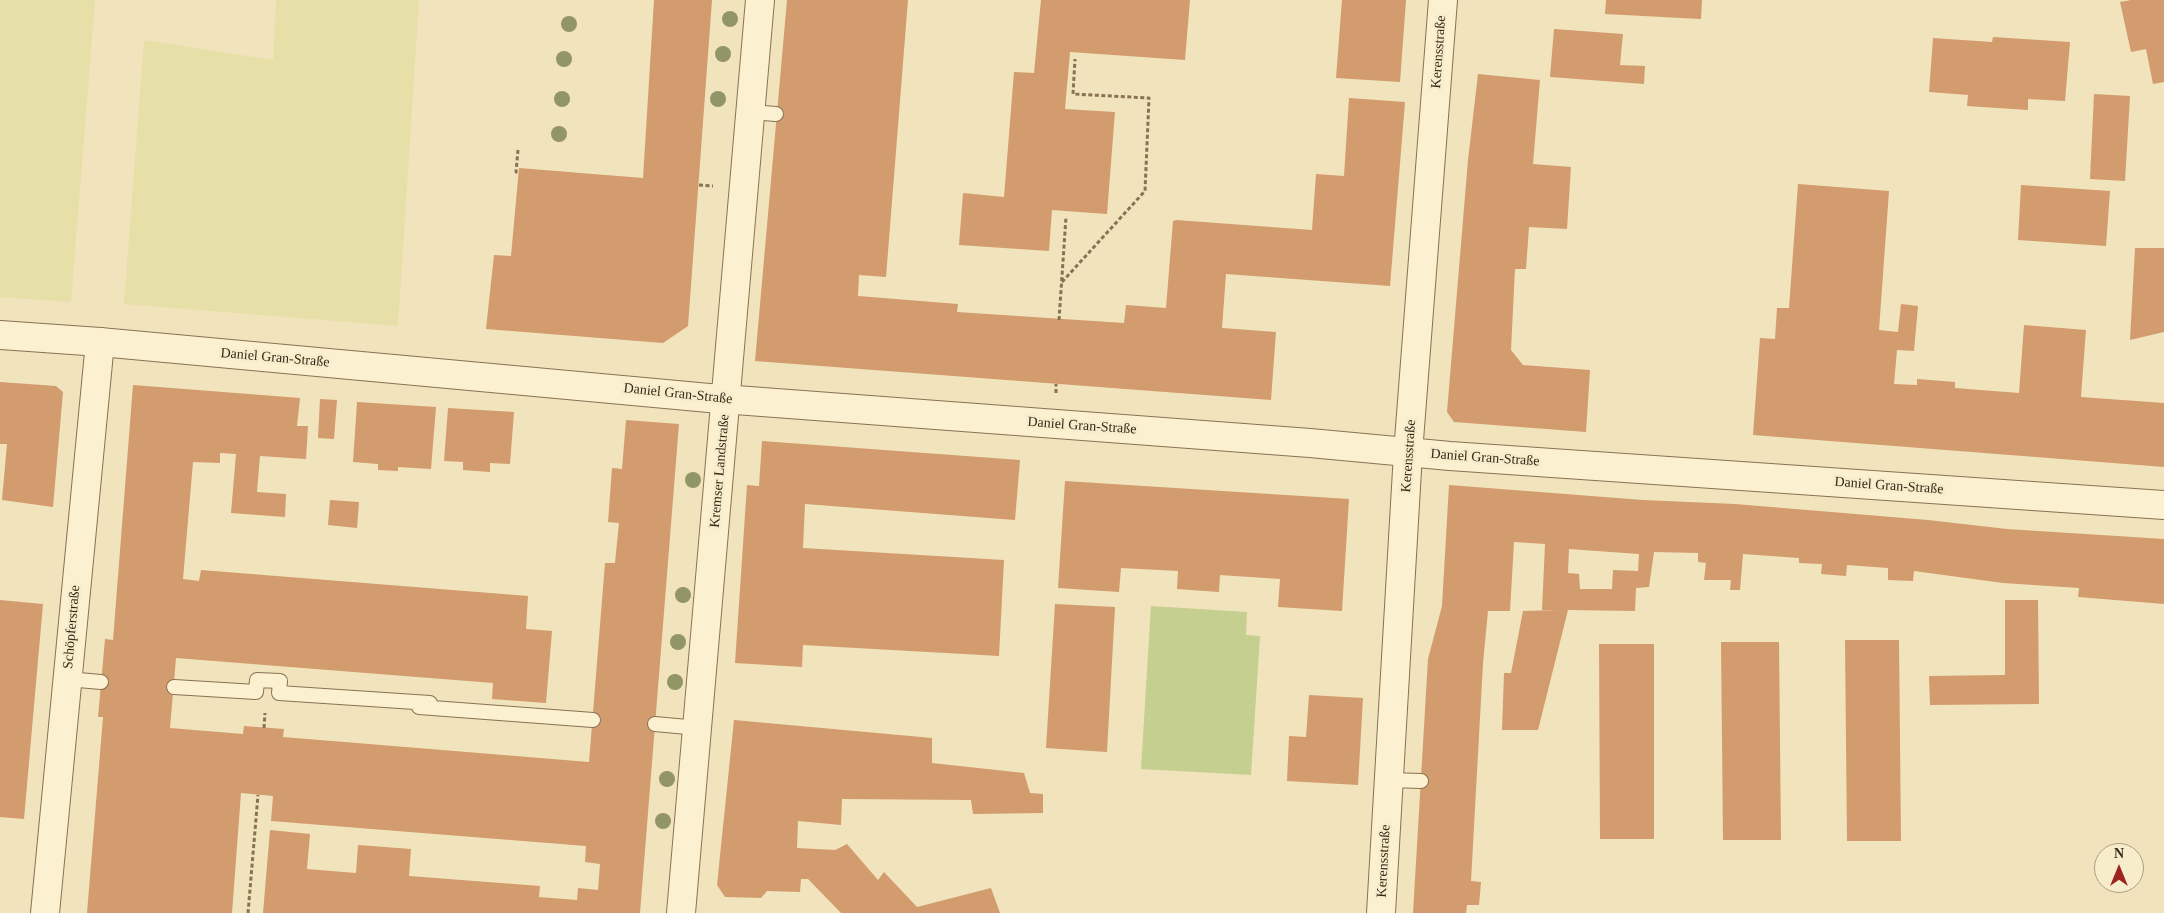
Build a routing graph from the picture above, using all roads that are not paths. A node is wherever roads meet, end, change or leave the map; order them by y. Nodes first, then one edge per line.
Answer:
1 (760, 0) edge
2 (1443, 0) edge
3 (0, 335) edge
4 (100, 342) junction
5 (727, 399) junction
6 (1408, 453) junction
7 (2164, 505) edge
8 (67, 679) junction
9 (101, 682) dead end
10 (174, 687) dead end
11 (350, 703) dead end
12 (433, 706) junction
13 (593, 720) dead end
14 (655, 724) dead end
15 (698, 728) junction
16 (1389, 780) junction
17 (1420, 781) dead end
18 (45, 913) edge
19 (681, 913) edge
20 (1381, 913) edge

1 - 5 street, Kremser Landstraße
2 - 6 street, Kerensstraße
3 - 4 street, Daniel Gran-Straße
4 - 5 street, Daniel Gran-Straße
4 - 8 street, Schöpferstraße
5 - 6 street, Daniel Gran-Straße
5 - 15 street, Kremser Landstraße
6 - 7 street, Daniel Gran-Straße
6 - 16 street, Kerensstraße
8 - 9 lane
8 - 18 street, Schöpferstraße
10 - 12 lane
11 - 12 lane
12 - 13 lane
14 - 15 lane
15 - 19 street, Kremser Landstraße
16 - 17 lane
16 - 20 street, Kerensstraße

